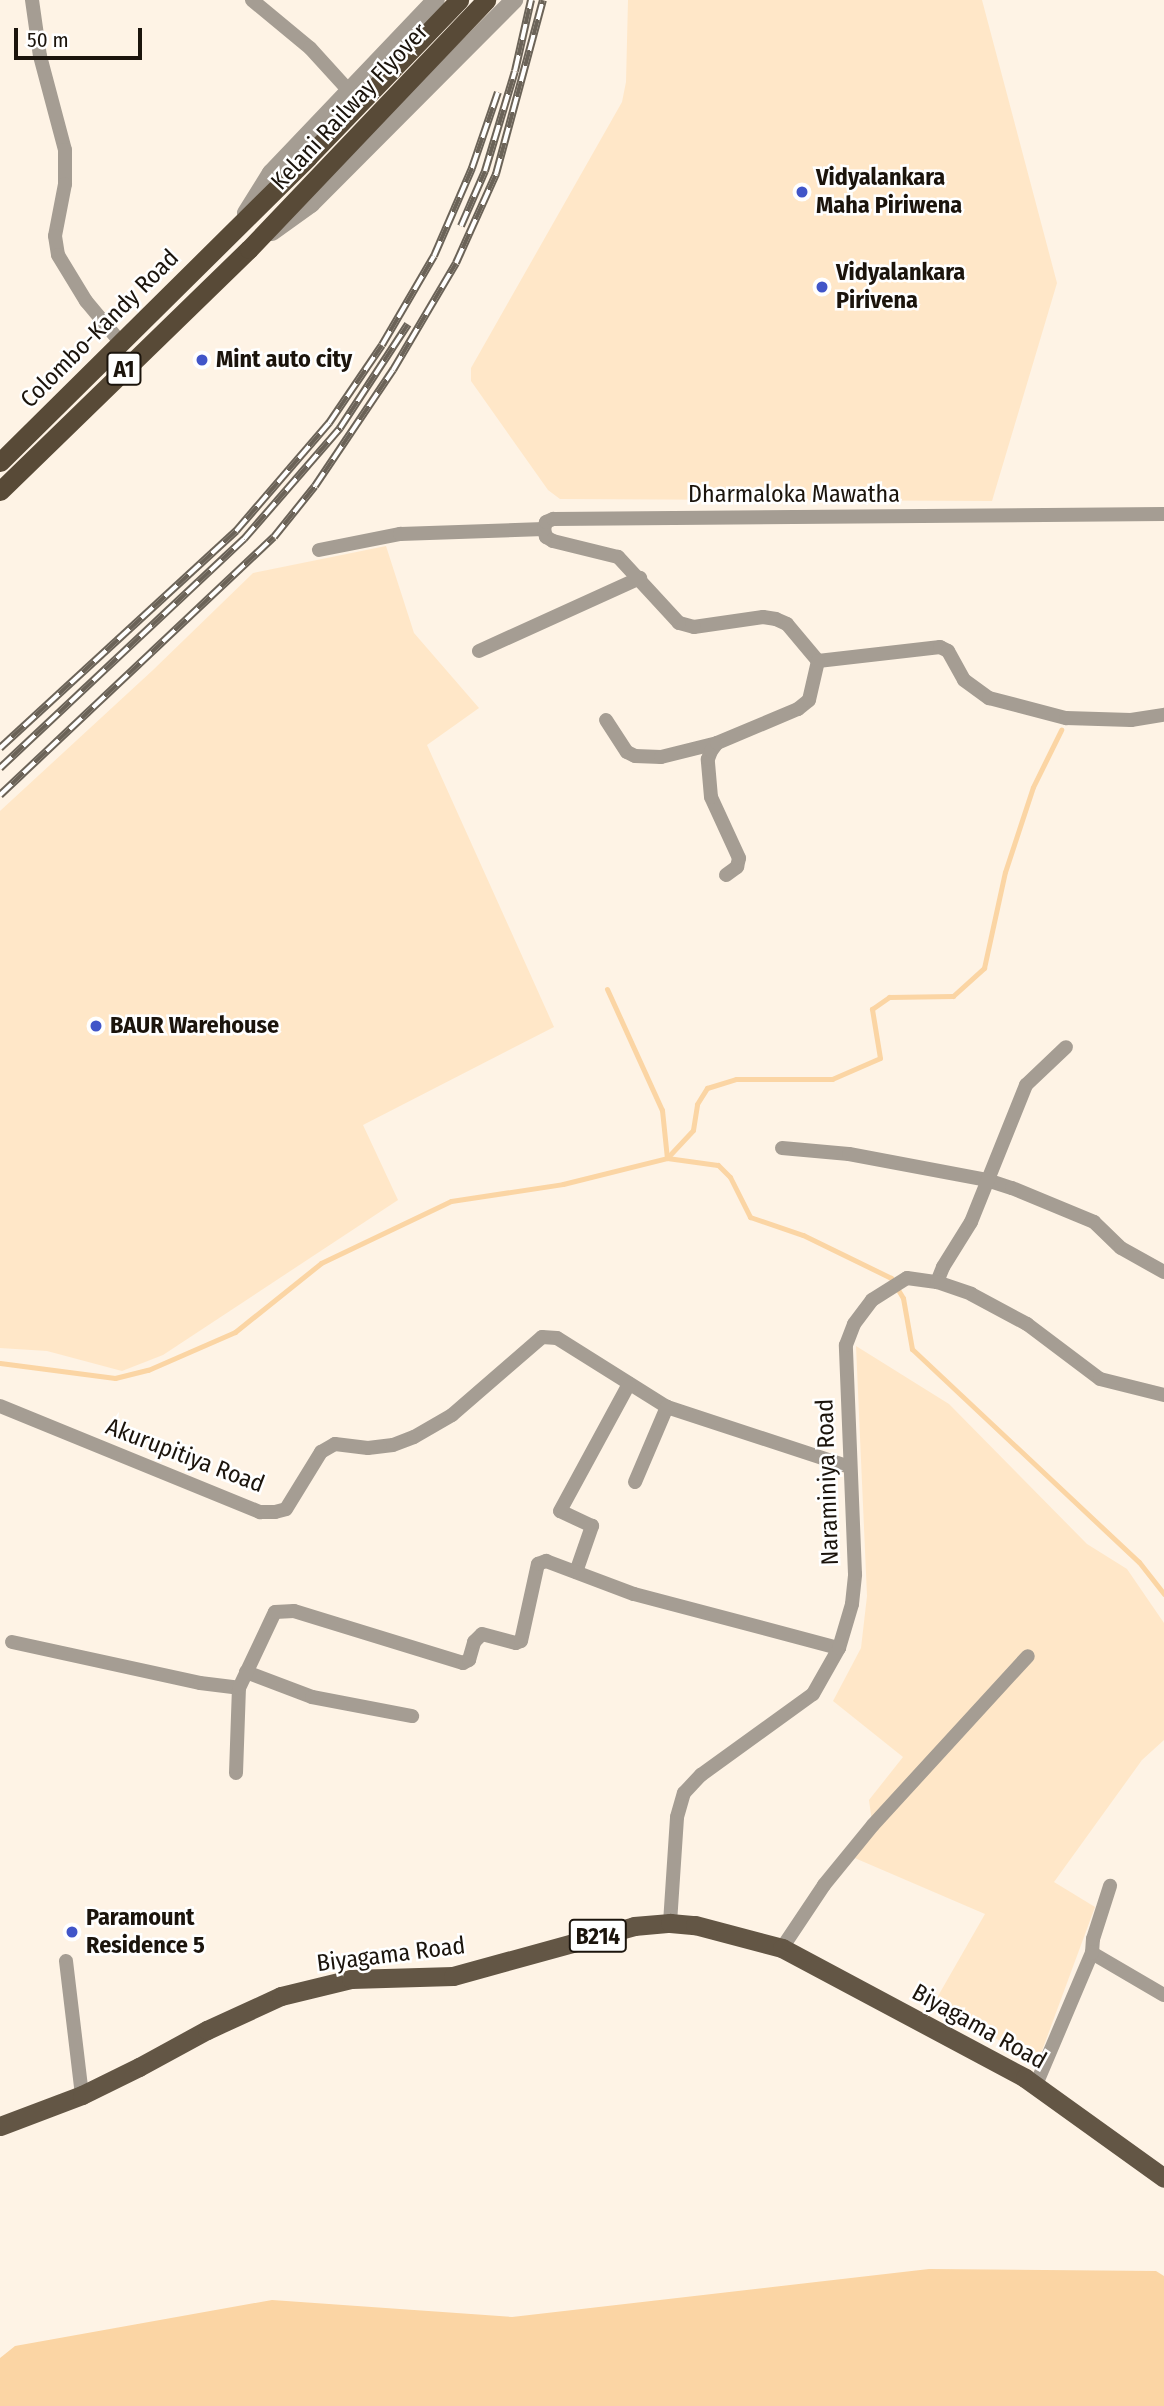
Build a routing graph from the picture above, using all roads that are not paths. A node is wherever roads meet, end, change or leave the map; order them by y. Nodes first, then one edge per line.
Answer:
1 (32, 0) edge
2 (252, 0) edge
3 (436, 0) edge
4 (459, 0) edge
5 (486, 0) edge
6 (514, 0) edge
7 (411, 25) junction
8 (450, 61) junction
9 (350, 92) junction
10 (234, 231) junction
11 (250, 249) junction
12 (122, 344) junction
13 (0, 462) edge
14 (0, 491) edge
15 (1164, 514) edge
16 (544, 529) junction
17 (319, 550) dead end
18 (640, 578) junction
19 (479, 652) dead end
20 (818, 660) junction
21 (1164, 715) edge
22 (606, 720) dead end
23 (717, 743) junction
24 (726, 875) dead end
25 (1066, 1047) dead end
26 (782, 1148) dead end
27 (986, 1180) junction
28 (1164, 1272) edge
29 (937, 1282) junction
30 (629, 1384) junction
31 (1164, 1395) edge
32 (0, 1406) edge
33 (667, 1407) junction
34 (849, 1466) junction
35 (635, 1482) dead end
36 (576, 1573) junction
37 (12, 1642) dead end
38 (839, 1648) junction
39 (1028, 1656) dead end
40 (246, 1672) junction
41 (239, 1688) junction
42 (411, 1716) dead end
43 (236, 1773) dead end
44 (1110, 1886) dead end
45 (670, 1923) junction
46 (782, 1948) junction
47 (1092, 1953) junction
48 (66, 1961) dead end
49 (1164, 1994) edge
50 (1035, 2087) junction
51 (82, 2095) junction
52 (0, 2126) edge
53 (1164, 2178) edge

1 - 12 street
2 - 9 street
3 - 7 street
4 - 10 highway, Kelani Railway Flyover / A1
5 - 11 highway, Kelani Railway Flyover / A1
6 - 8 street
7 - 8 street
7 - 9 street
8 - 11 street
9 - 10 street
10 - 12 highway, Colombo-Kandy Road / A1
11 - 14 highway, Colombo-Kandy Road / A1
12 - 13 highway, Colombo-Kandy Road / A1
15 - 16 street, Dharmaloka Mawatha
16 - 17 street, Dharmaloka Mawatha
16 - 18 street
18 - 19 street
18 - 20 street
20 - 21 street
20 - 23 street
22 - 23 street
23 - 24 street
25 - 27 street
26 - 27 street
27 - 28 street
27 - 29 street
29 - 31 street, Naraminiya Road
29 - 34 street, Naraminiya Road
30 - 32 street, Akurupitiya Road
30 - 33 street, Akurupitiya Road
30 - 36 street
33 - 34 street, Akurupitiya Road
33 - 35 street
34 - 38 street, Naraminiya Road
36 - 38 street
36 - 40 street
37 - 41 street
38 - 45 street, Naraminiya Road
39 - 46 street
40 - 41 street
40 - 42 street
41 - 43 street
44 - 47 street
45 - 46 main road, Biyagama Road / B214
45 - 51 main road, Biyagama Road / B214
46 - 50 main road, Biyagama Road / B214
47 - 49 street
47 - 50 street
48 - 51 street
50 - 53 main road, Biyagama Road / B214
51 - 52 main road, Biyagama Road / B214

